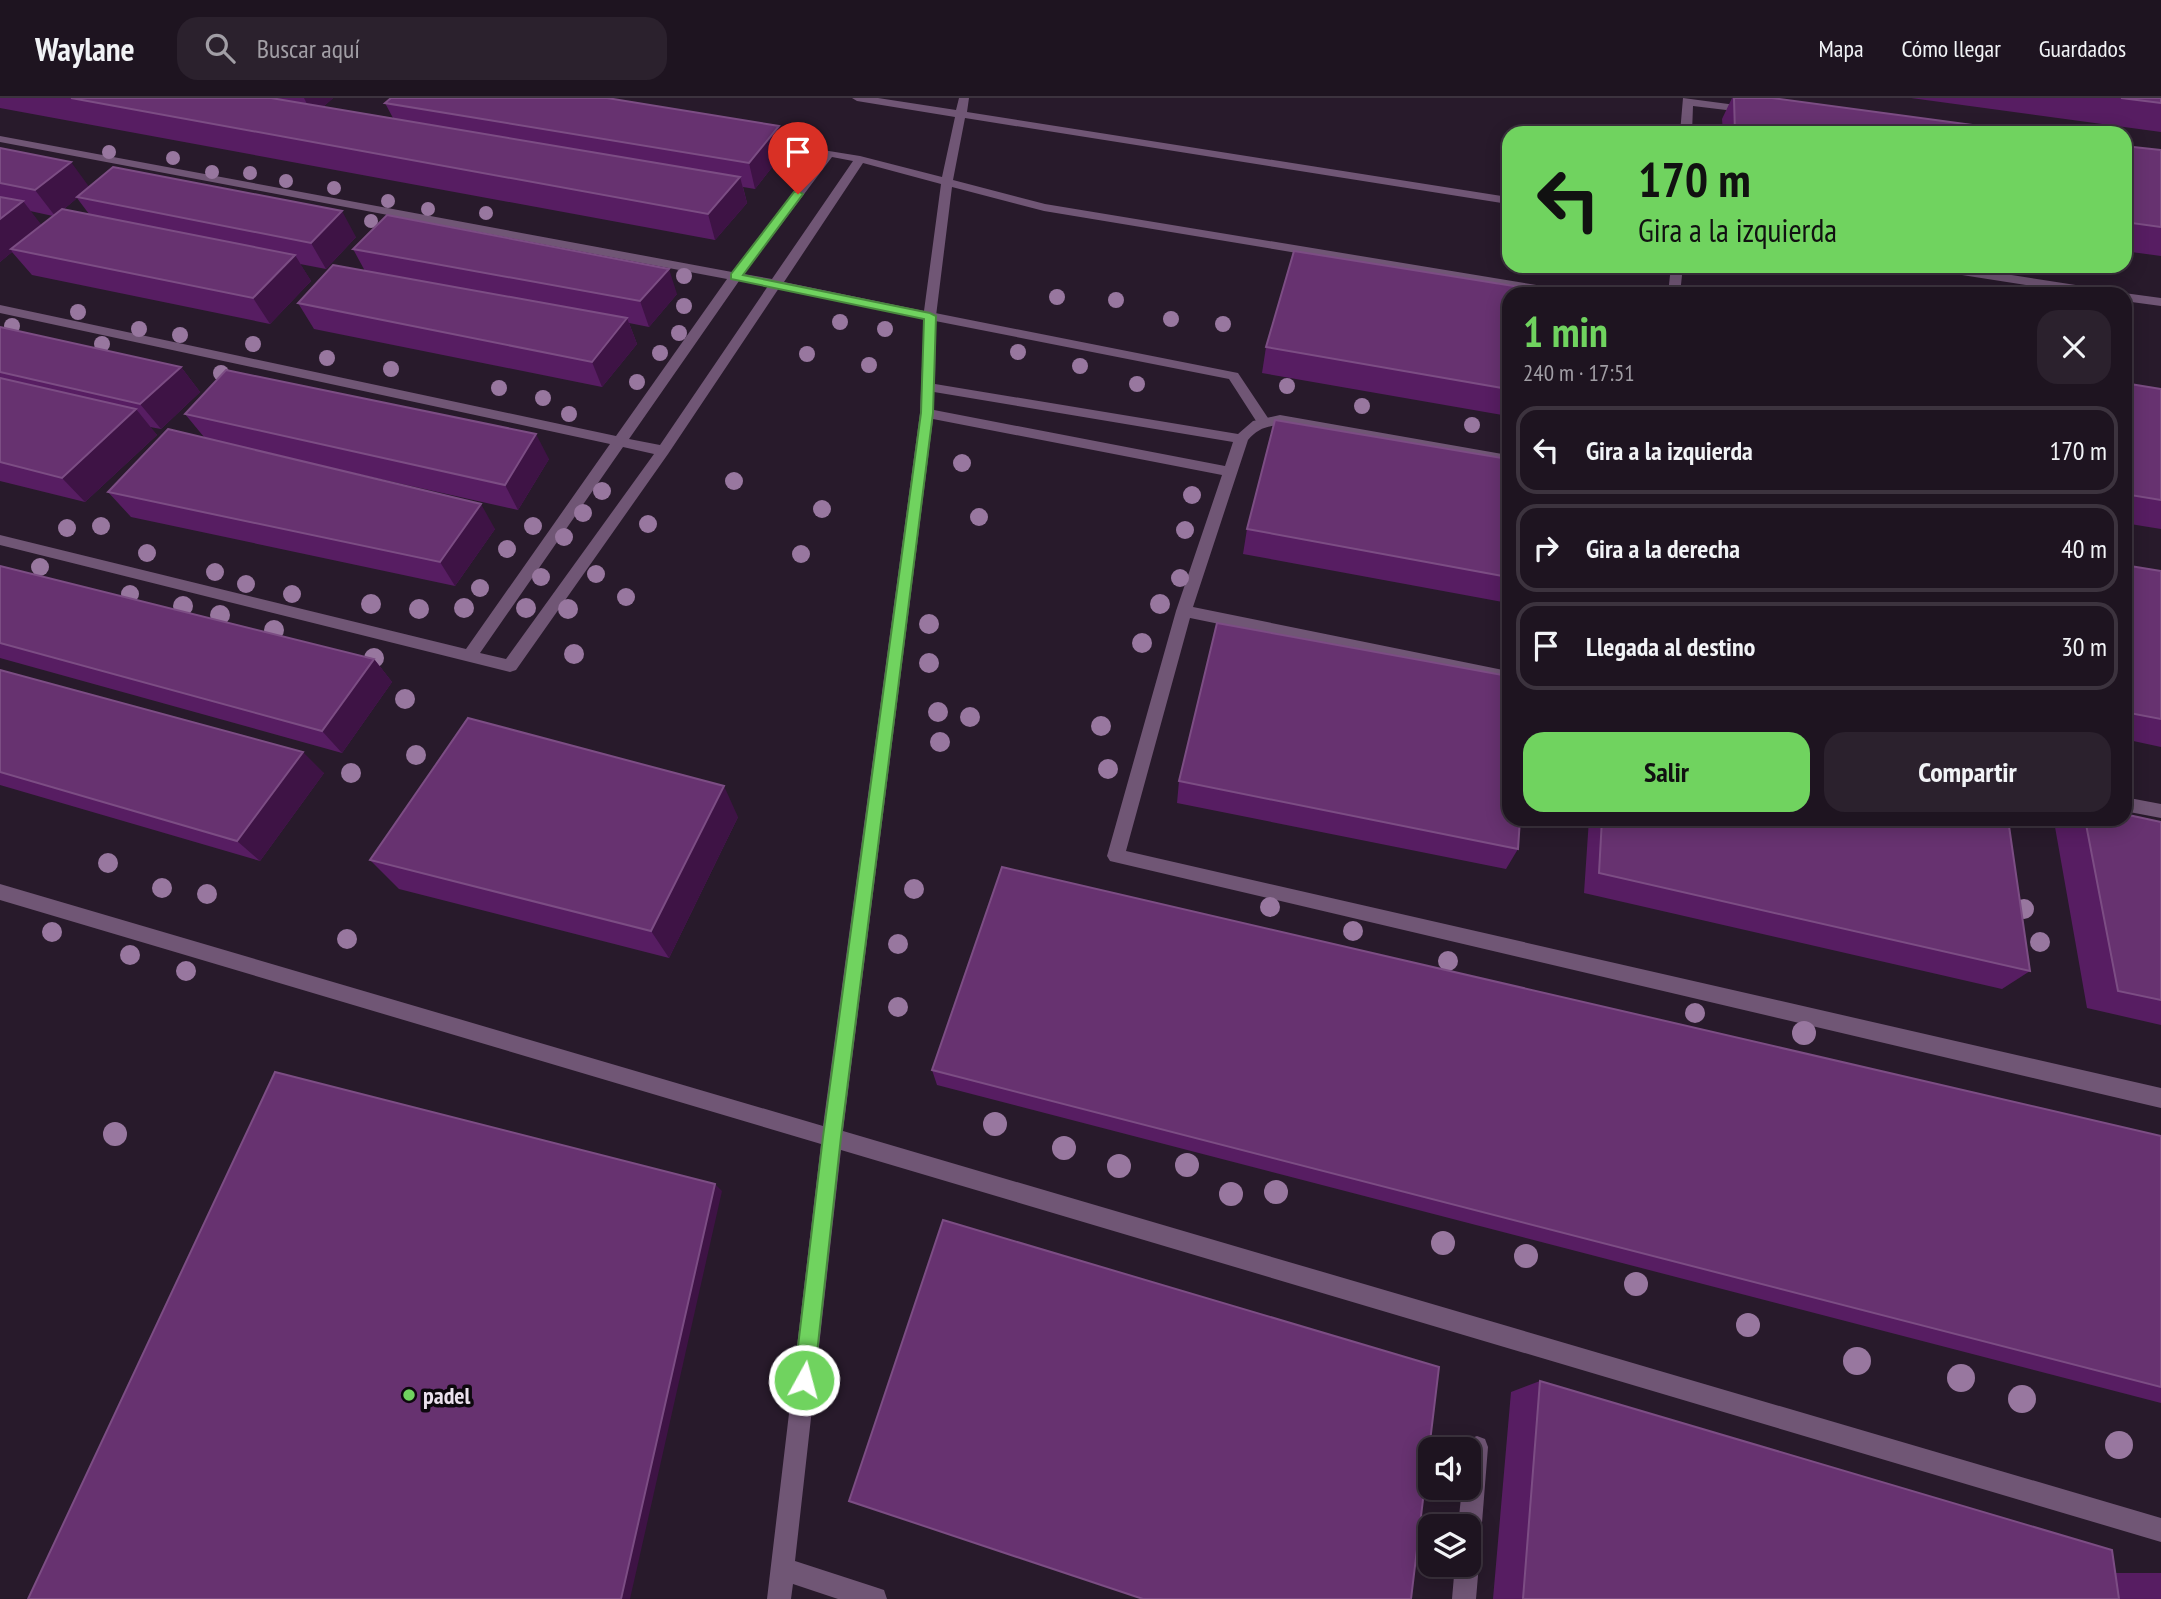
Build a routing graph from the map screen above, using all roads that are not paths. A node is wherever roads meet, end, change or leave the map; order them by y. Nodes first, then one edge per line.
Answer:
1 (857, 98) edge
2 (1688, 100) edge
3 (963, 106) edge
4 (1768, 113) edge
5 (1686, 126) edge
6 (0, 139) edge
7 (748, 139) edge
8 (829, 152) junction
9 (860, 159) junction
10 (947, 179) junction
11 (1502, 199) edge
12 (1974, 273) edge
13 (735, 277) junction
14 (776, 284) junction
15 (1525, 287) edge
16 (2064, 287) edge
17 (2132, 298) edge
18 (2161, 302) edge
19 (0, 309) edge
20 (930, 316) junction
21 (929, 387) junction
22 (927, 413) junction
23 (1263, 421) junction
24 (1241, 439) junction
25 (619, 441) junction
26 (663, 452) junction
27 (1502, 459) edge
28 (1232, 472) junction
29 (0, 540) edge
30 (1184, 611) junction
31 (470, 655) junction
32 (1502, 676) edge
33 (2132, 806) edge
34 (2161, 811) edge
35 (0, 892) edge
36 (2161, 1098) edge
37 (832, 1137) junction
38 (2161, 1530) edge
39 (782, 1569) junction
40 (1466, 1577) edge
41 (779, 1599) edge
42 (875, 1599) edge
43 (1464, 1599) edge

1 - 3 street
2 - 4 street
2 - 5 street
3 - 10 street
3 - 11 street
6 - 13 street
7 - 8 street
8 - 9 street
8 - 13 street
9 - 10 street
9 - 14 street
10 - 15 street
10 - 20 street
12 - 16 street
13 - 14 street
13 - 25 street
14 - 20 street
14 - 26 street
17 - 18 street
19 - 25 street
20 - 21 street
20 - 23 street
21 - 22 street
21 - 24 street
22 - 28 street
22 - 37 street
23 - 24 street
23 - 27 street
24 - 28 street
25 - 26 street
25 - 31 street
26 - 31 street
28 - 30 street
29 - 31 street
30 - 32 street
30 - 36 street
33 - 34 street
35 - 37 street
37 - 38 street
37 - 39 street
39 - 41 street
39 - 42 street
40 - 43 street

